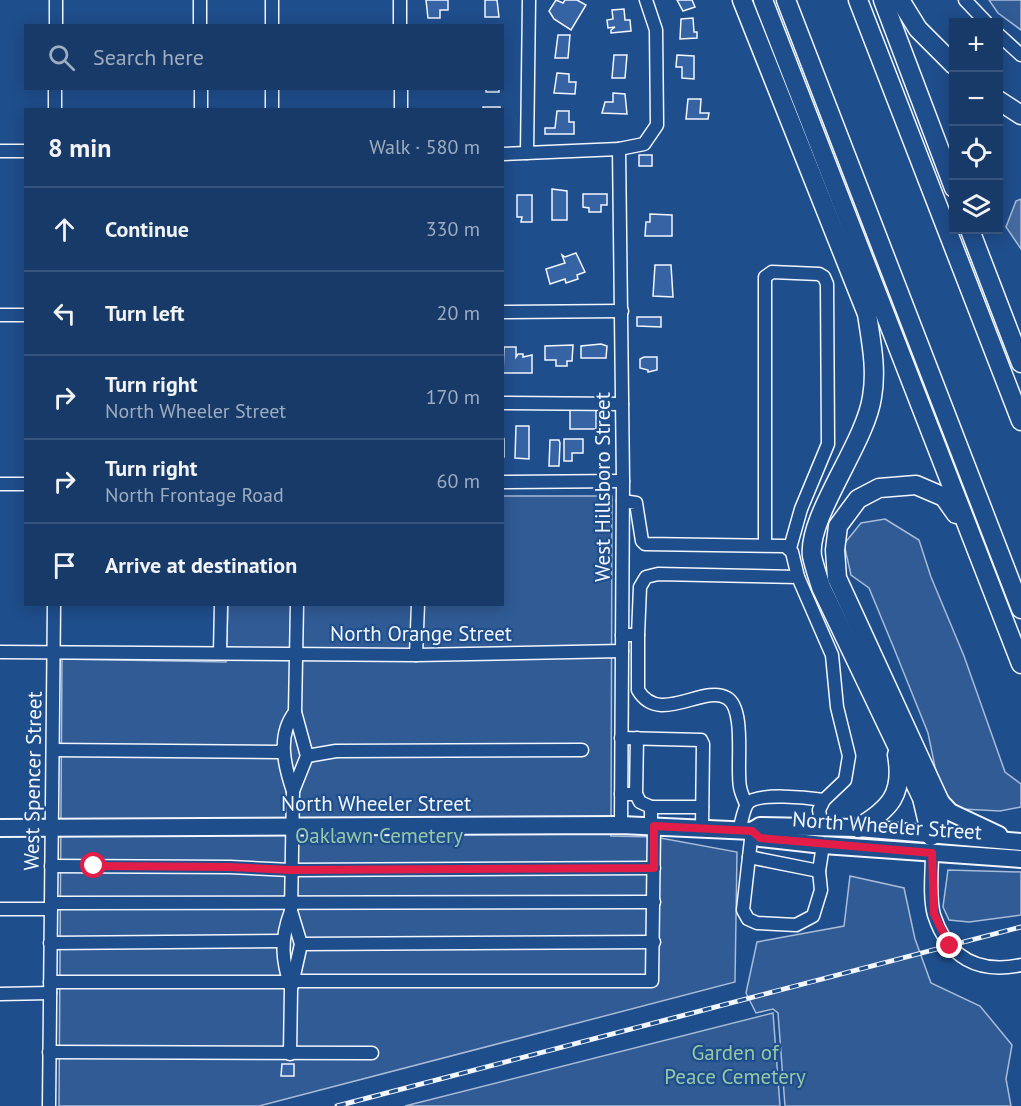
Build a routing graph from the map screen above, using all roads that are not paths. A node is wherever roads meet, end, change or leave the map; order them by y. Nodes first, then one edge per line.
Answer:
1 (56, 0) edge
2 (200, 0) edge
3 (272, 0) edge
4 (400, 0) edge
5 (529, 0) edge
6 (646, 0) edge
7 (742, 0) edge
8 (763, 0) edge
9 (786, 0) edge
10 (858, 0) edge
11 (884, 0) edge
12 (900, 0) edge
13 (965, 0) edge
14 (982, 18) edge
15 (56, 24) edge
16 (200, 24) edge
17 (272, 24) edge
18 (400, 24) edge
19 (1003, 38) edge
20 (1021, 55) edge
21 (949, 60) edge
22 (55, 90) edge
23 (201, 90) edge
24 (272, 90) edge
25 (401, 90) edge
26 (1003, 103) edge
27 (55, 108) edge
28 (201, 108) edge
29 (272, 108) edge
30 (401, 108) edge
31 (1021, 115) edge
32 (618, 149) junction
33 (0, 151) edge
34 (24, 151) edge
35 (527, 153) junction
36 (504, 154) edge
37 (951, 180) edge
38 (972, 234) edge
39 (622, 311) junction
40 (504, 312) edge
41 (0, 315) edge
42 (24, 315) edge
43 (1021, 363) edge
44 (504, 403) edge
45 (622, 404) junction
46 (1021, 421) edge
47 (504, 482) edge
48 (623, 482) junction
49 (0, 484) edge
50 (24, 484) edge
51 (623, 501) junction
52 (971, 534) junction
53 (765, 545) junction
54 (790, 548) junction
55 (798, 577) junction
56 (54, 606) edge
57 (220, 606) edge
58 (297, 606) edge
59 (418, 606) edge
60 (1021, 609) edge
61 (622, 635) junction
62 (638, 636) junction
63 (622, 651) junction
64 (0, 652) edge
65 (54, 652) junction
66 (220, 653) junction
67 (297, 654) junction
68 (416, 655) junction
69 (1021, 664) edge
70 (295, 712) junction
71 (893, 735) junction
72 (621, 738) junction
73 (637, 738) junction
74 (283, 747) junction
75 (53, 750) junction
76 (582, 750) dead end
77 (307, 756) junction
78 (293, 790) junction
79 (621, 794) junction
80 (636, 794) junction
81 (824, 800) junction
82 (939, 800) junction
83 (746, 804) junction
84 (651, 807) junction
85 (702, 807) junction
86 (621, 825) junction
87 (653, 826) junction
88 (0, 828) edge
89 (51, 828) junction
90 (292, 828) junction
91 (822, 828) junction
92 (858, 828) junction
93 (702, 829) junction
94 (741, 830) junction
95 (823, 845) junction
96 (931, 845) junction
97 (1021, 848) edge
98 (749, 857) junction
99 (51, 866) junction
100 (654, 868) junction
101 (291, 870) junction
102 (819, 871) junction
103 (654, 902) junction
104 (51, 906) junction
105 (291, 907) junction
106 (0, 909) edge
107 (282, 941) junction
108 (654, 942) junction
109 (50, 943) junction
110 (301, 944) junction
111 (1021, 965) edge
112 (291, 984) junction
113 (50, 987) junction
114 (0, 994) edge
115 (49, 1052) junction
116 (372, 1053) dead end
117 (290, 1054) junction
118 (49, 1106) edge

1 - 15 street
2 - 16 street
3 - 17 street
4 - 18 street
5 - 35 street
6 - 32 street
7 - 71 highway
8 - 52 highway
9 - 60 highway
10 - 46 highway
11 - 37 highway
12 - 21 highway
13 - 14 street
19 - 20 street
22 - 27 street
23 - 28 street
24 - 29 street
25 - 30 street
26 - 31 highway
32 - 35 street
32 - 39 street, West Hillsboro Street
33 - 34 street
35 - 36 street
38 - 43 highway
39 - 40 street
39 - 45 street, West Hillsboro Street
41 - 42 street
44 - 45 street
45 - 48 street, West Hillsboro Street
47 - 48 street
48 - 51 street, West Hillsboro Street
49 - 50 street
51 - 53 street
51 - 61 street, West Hillsboro Street
52 - 69 highway
52 - 82 highway
53 - 54 street
53 - 54 street
54 - 55 street
55 - 62 street
55 - 81 street
56 - 65 street, West Spencer Street
57 - 66 street
58 - 67 street
59 - 68 street
61 - 62 street
61 - 63 street, West Hillsboro Street
62 - 83 street
63 - 68 street, North Orange Street
63 - 72 street, West Hillsboro Street
64 - 65 street, North Orange Street
65 - 66 street, North Orange Street
65 - 75 street, West Spencer Street
66 - 67 street, North Orange Street
67 - 68 street, North Orange Street
67 - 70 street
70 - 74 street
70 - 77 street
71 - 92 highway
71 - 96 highway
72 - 73 street
72 - 79 street, West Hillsboro Street
73 - 80 street
73 - 85 street
74 - 75 street
74 - 78 street
75 - 89 street, West Spencer Street
76 - 77 street
77 - 78 street
78 - 90 street
79 - 80 street
79 - 86 street, West Hillsboro Street
80 - 84 street
81 - 83 street
81 - 91 street
82 - 96 highway
82 - 97 main road
83 - 94 street
84 - 85 street
84 - 87 street
85 - 93 street
86 - 87 main road, North Wheeler Street
86 - 90 main road, North Wheeler Street
87 - 93 main road, North Wheeler Street
87 - 100 street
88 - 89 main road, North Wheeler Street
89 - 90 main road, North Wheeler Street
89 - 99 street, West Spencer Street
90 - 101 street
91 - 92 main road, North Wheeler Street
91 - 94 main road, North Wheeler Street
92 - 96 main road, North Wheeler Street
93 - 94 main road, North Wheeler Street
94 - 95 main road, North Wheeler Street
94 - 98 street
95 - 96 main road, North Wheeler Street
95 - 102 street
96 - 97 main road, North Wheeler Street
96 - 111 street
98 - 102 street
98 - 102 street
99 - 101 street
99 - 104 street, West Spencer Street
100 - 101 street
100 - 103 street
101 - 105 street
103 - 105 street
103 - 108 street
104 - 105 street
104 - 106 street
104 - 109 street, West Spencer Street
105 - 107 street
105 - 110 street
107 - 109 street
107 - 112 street
108 - 110 street
108 - 112 street
109 - 113 street, West Spencer Street
110 - 112 street
112 - 113 street
112 - 117 street
113 - 114 street
113 - 115 street, West Spencer Street
115 - 117 street
115 - 118 street, West Spencer Street
116 - 117 street

